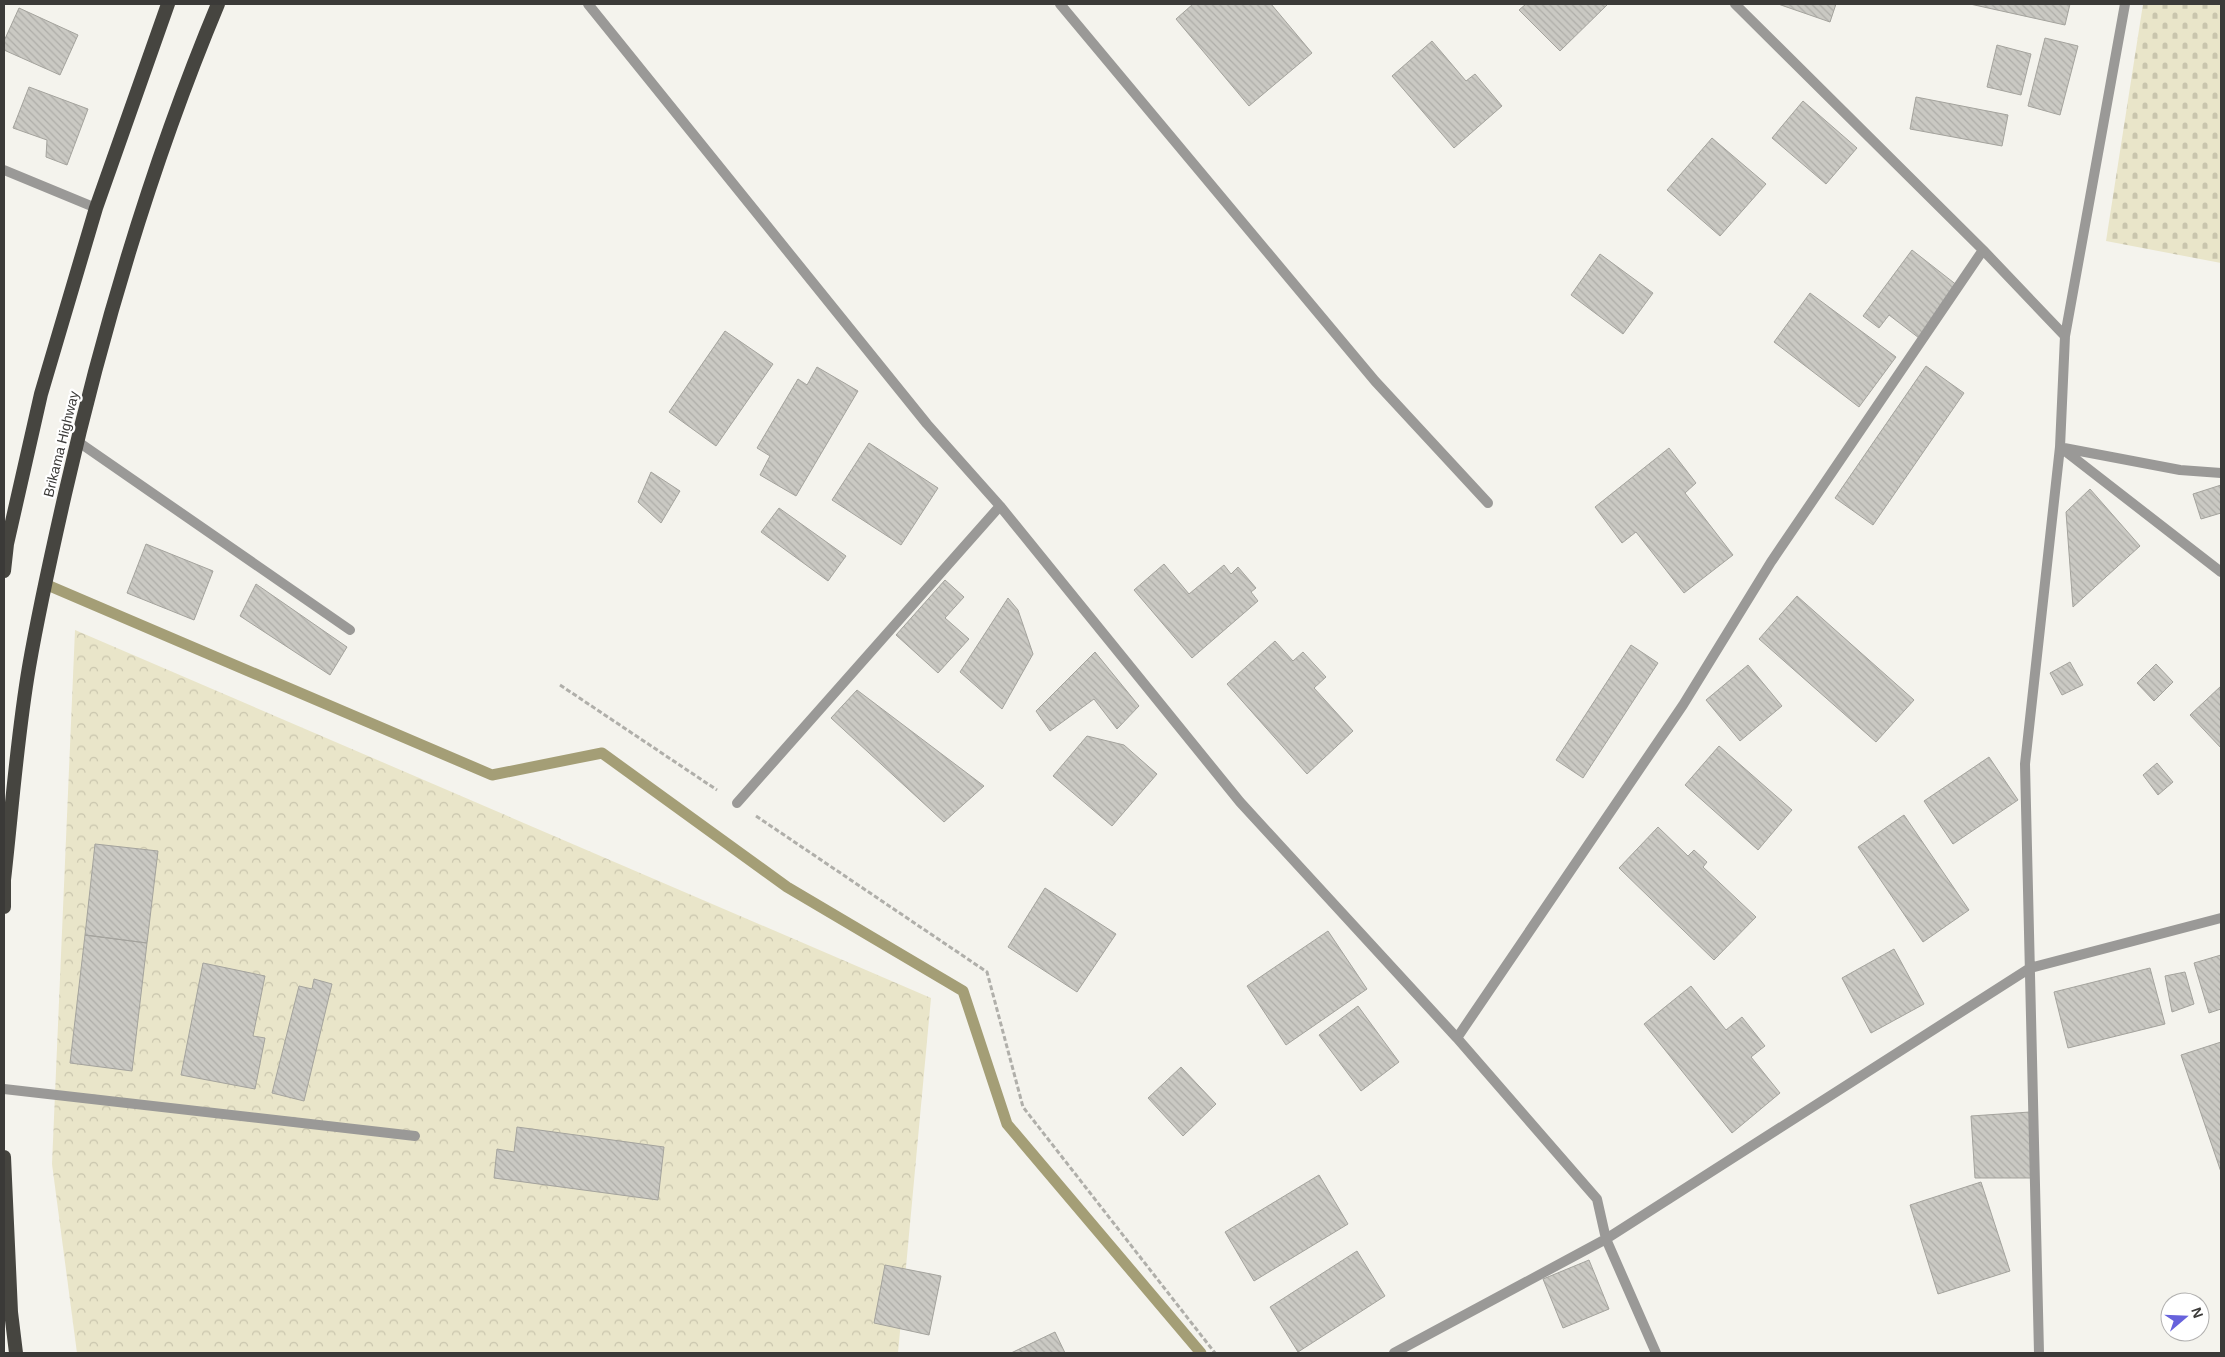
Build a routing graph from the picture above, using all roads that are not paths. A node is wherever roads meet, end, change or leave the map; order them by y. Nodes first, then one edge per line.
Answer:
1 (168, 4) edge
2 (218, 4) edge
3 (588, 4) edge
4 (1060, 4) edge
5 (1735, 4) edge
6 (2125, 4) edge
7 (4, 170) edge
8 (96, 208) junction
9 (1983, 250) junction
10 (2065, 336) junction
11 (77, 441) junction
12 (2060, 447) junction
13 (2221, 473) edge
14 (1488, 503) dead end
15 (1000, 506) junction
16 (4, 571) edge
17 (2221, 572) edge
18 (350, 630) dead end
19 (737, 803) road end
20 (4, 907) edge
21 (2221, 918) edge
22 (2030, 968) junction
23 (1456, 1038) junction
24 (4, 1089) edge
25 (415, 1136) dead end
26 (4, 1157) edge
27 (1606, 1240) junction
28 (16, 1353) edge
29 (1394, 1353) edge
30 (1656, 1353) edge
31 (2039, 1353) edge

1 - 8 highway
2 - 11 highway, Brikama Highway
3 - 15 street
4 - 14 street
5 - 9 street
6 - 10 street
7 - 8 street
8 - 16 highway
9 - 10 street
9 - 23 street
10 - 12 street
11 - 18 street
11 - 20 highway, Brikama Highway
12 - 13 street
12 - 17 street
12 - 22 street
15 - 19 street
15 - 23 street
21 - 22 street
22 - 27 street
22 - 31 street
23 - 27 street
24 - 25 street
26 - 28 highway
27 - 29 street
27 - 30 street

